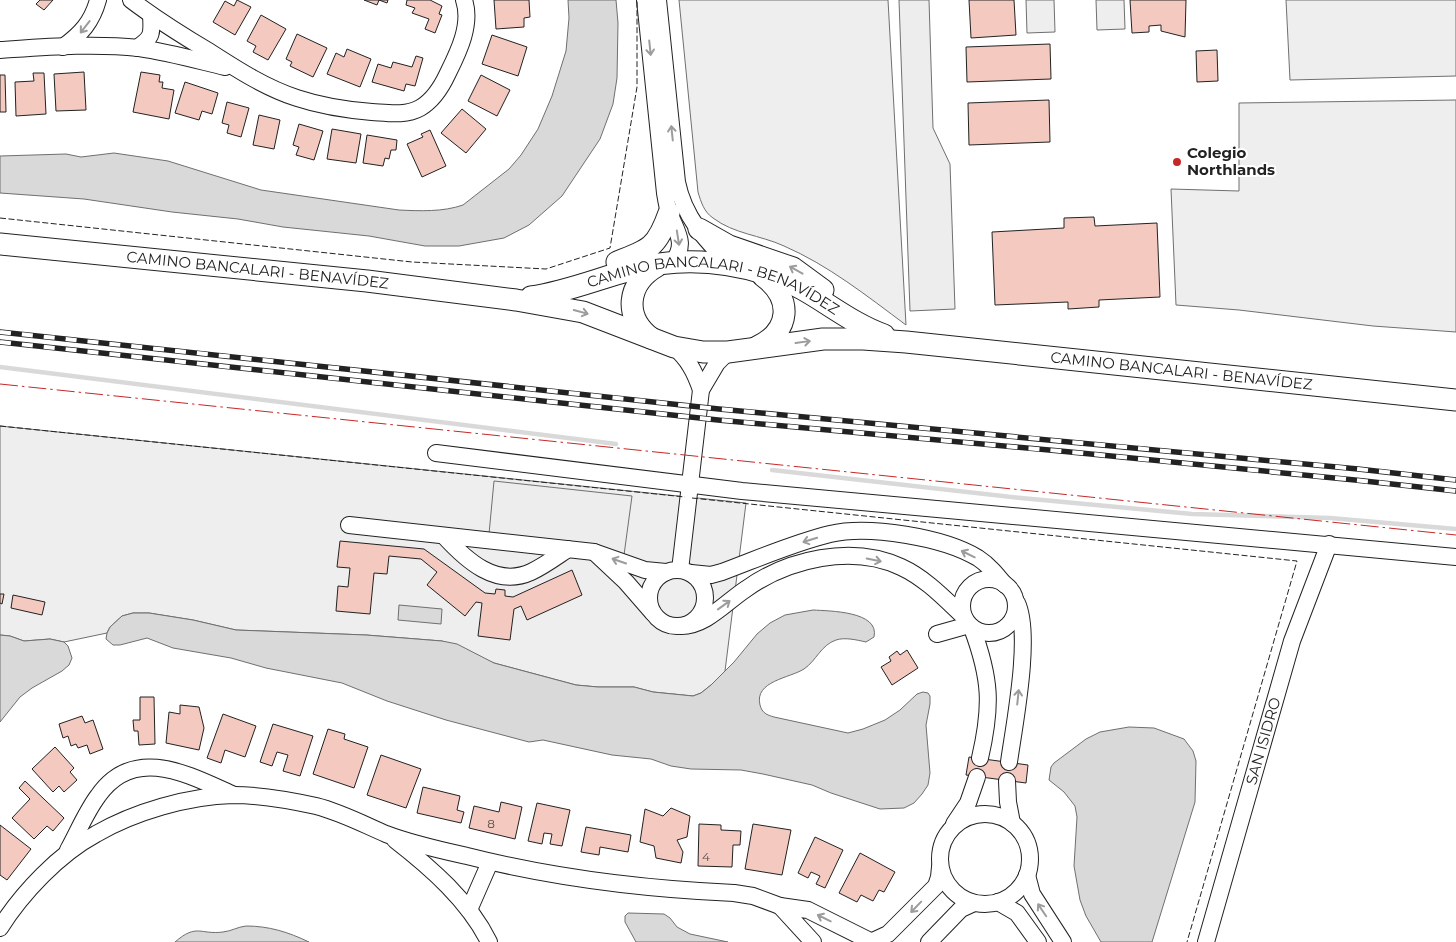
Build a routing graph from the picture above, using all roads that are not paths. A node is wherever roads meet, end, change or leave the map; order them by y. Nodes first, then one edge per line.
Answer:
1 (98, 0) edge
2 (131, 0) edge
3 (464, 0) edge
4 (646, 0) edge
5 (658, 0) edge
6 (151, 15) junction
7 (63, 47) junction
8 (137, 48) junction
9 (0, 50) edge
10 (240, 71) junction
11 (669, 213) junction
12 (699, 229) junction
13 (0, 244) edge
14 (665, 264) junction
15 (731, 265) junction
16 (758, 272) junction
17 (564, 291) junction
18 (516, 300) junction
19 (844, 314) junction
20 (654, 340) junction
21 (906, 342) junction
22 (674, 347) junction
23 (754, 349) junction
24 (728, 352) junction
25 (701, 390) junction
26 (1456, 400) edge
27 (436, 453) dead end
28 (690, 483) junction
29 (349, 525) dead end
30 (444, 536) junction
31 (1329, 544) junction
32 (568, 549) junction
33 (594, 552) junction
34 (1456, 557) edge
35 (679, 572) junction
36 (1009, 590) junction
37 (656, 617) junction
38 (968, 623) junction
39 (681, 626) junction
40 (937, 634) dead end
41 (987, 728) junction
42 (1014, 731) junction
43 (980, 758) dead end
44 (1009, 762) dead end
45 (977, 777) dead end
46 (1007, 781) dead end
47 (236, 796) junction
48 (1012, 823) junction
49 (952, 826) junction
50 (388, 834) junction
51 (65, 856) junction
52 (490, 862) junction
53 (940, 867) junction
54 (1027, 875) junction
55 (998, 902) junction
56 (974, 903) junction
57 (780, 906) junction
58 (469, 910) junction
59 (0, 928) edge
60 (871, 941) edge
61 (489, 942) edge
62 (813, 942) edge
63 (929, 942) edge
64 (1038, 942) edge
65 (1063, 942) edge
66 (1206, 942) edge

1 -> 7 street
2 - 6 street
3 - 10 street
4 -> 11 street
12 -> 5 street
6 - 8 street
6 - 10 street
7 - 8 street
7 - 9 street
8 - 10 street
11 -> 14 street
11 - 17 main road
12 - 15 street
19 -> 12 main road
13 - 18 main road, CAMINO BANCALARI - BENAVÍDEZ
14 - 15 main road, CAMINO BANCALARI - BENAVÍDEZ
14 - 17 main road, CAMINO BANCALARI - BENAVÍDEZ
14 - 20 main road
15 - 16 main road, CAMINO BANCALARI - BENAVÍDEZ
16 - 19 main road, CAMINO BANCALARI - BENAVÍDEZ
16 - 23 main road
17 - 18 main road, CAMINO BANCALARI - BENAVÍDEZ
18 -> 20 main road, CAMINO BANCALARI - BENAVÍDEZ
19 - 21 main road, CAMINO BANCALARI - BENAVÍDEZ
20 - 22 main road, CAMINO BANCALARI - BENAVÍDEZ
23 -> 21 main road, CAMINO BANCALARI - BENAVÍDEZ
21 - 26 main road, CAMINO BANCALARI - BENAVÍDEZ
22 - 24 main road, CAMINO BANCALARI - BENAVÍDEZ
22 - 25 street
23 - 24 main road, CAMINO BANCALARI - BENAVÍDEZ
24 - 25 street
25 - 28 street
27 - 28 street
28 - 31 street
28 - 35 street
29 - 30 street
30 - 32 street
30 - 32 street
31 - 34 street
31 - 66 street, SAN ISIDRO
32 - 33 street
35 -> 33 street
33 - 37 street
36 -> 35 street
35 - 37 street
35 - 39 street
36 - 38 street
36 - 38 street
42 -> 36 street
37 - 39 street
39 -> 38 street
38 - 40 street
38 - 41 street
41 - 42 street
41 - 43 street
42 - 44 street
45 - 49 street
46 - 48 street
47 - 50 street
47 - 51 street
47 - 51 street
48 - 49 street
48 - 54 street
49 - 53 street
50 - 52 street
50 - 58 street
51 - 59 street
52 - 57 street
52 - 58 street
53 - 56 street
53 -> 60 street
54 - 55 street
65 -> 54 street
55 - 56 street
55 - 64 street
56 - 63 street
60 -> 57 street
57 - 62 street
58 - 61 street

